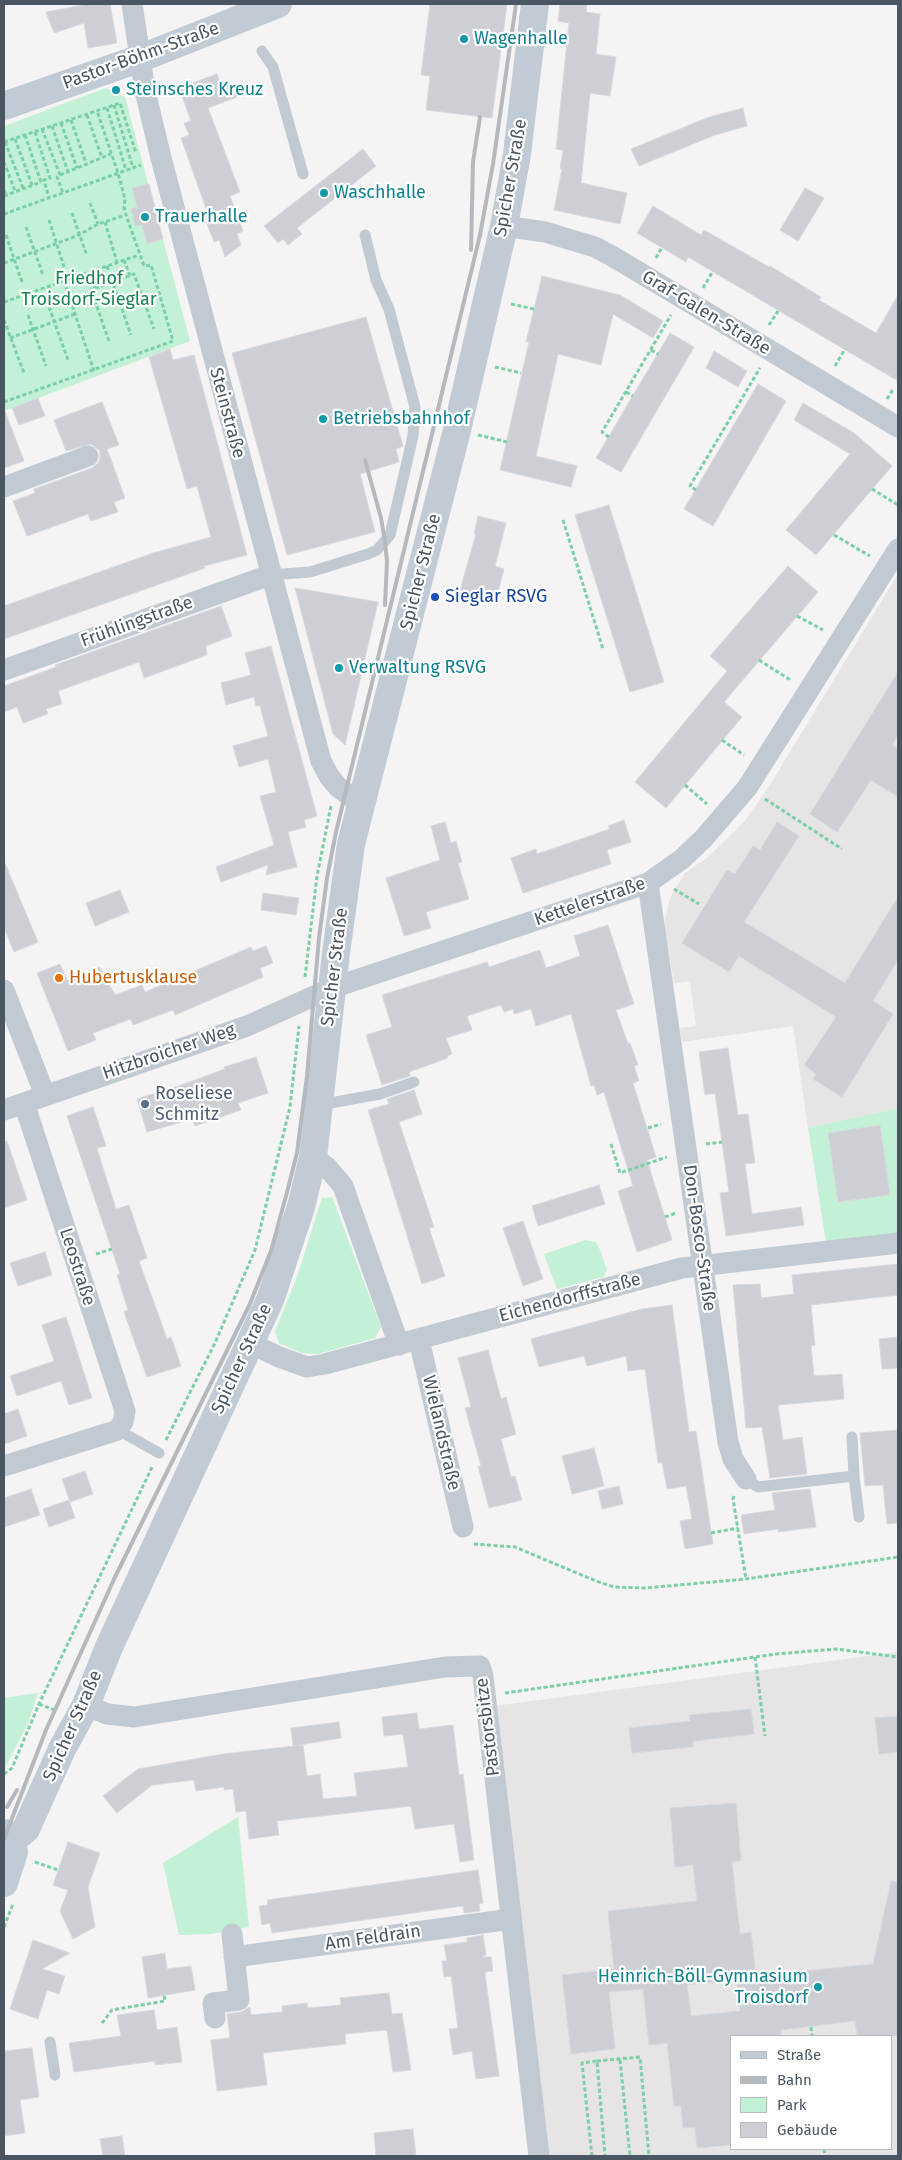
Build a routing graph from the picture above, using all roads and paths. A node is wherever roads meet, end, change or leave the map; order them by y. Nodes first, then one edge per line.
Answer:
1 (132, 4) edge
2 (278, 4) edge
3 (534, 4) edge
4 (262, 51) dead end
5 (141, 58) junction
6 (4, 106) edge
7 (114, 106) junction
8 (107, 108) junction
9 (97, 111) junction
10 (87, 115) junction
11 (71, 120) junction
12 (61, 123) junction
13 (52, 126) junction
14 (42, 130) junction
15 (35, 132) junction
16 (25, 135) junction
17 (15, 139) junction
18 (4, 142) edge
19 (111, 154) junction
20 (102, 158) junction
21 (161, 158) junction
22 (4, 162) edge
23 (86, 163) junction
24 (140, 165) junction
25 (77, 168) junction
26 (133, 168) junction
27 (126, 170) junction
28 (68, 172) junction
29 (118, 172) junction
30 (303, 174) dead end
31 (58, 176) junction
32 (50, 178) junction
33 (42, 181) junction
34 (32, 185) junction
35 (23, 188) junction
36 (4, 190) edge
37 (15, 192) junction
38 (63, 193) junction
39 (5, 195) edge
40 (50, 198) junction
41 (90, 203) dead end
42 (72, 213) dead end
43 (4, 214) edge
44 (126, 216) junction
45 (49, 220) dead end
46 (105, 222) junction
47 (98, 224) junction
48 (504, 226) junction
49 (26, 227) dead end
50 (6, 235) dead end
51 (79, 235) junction
52 (365, 235) dead end
53 (57, 244) junction
54 (34, 251) junction
55 (139, 255) junction
56 (87, 256) dead end
57 (15, 259) junction
58 (124, 260) junction
59 (117, 262) junction
60 (4, 263) edge
61 (108, 266) junction
62 (64, 267) dead end
63 (89, 272) junction
64 (43, 275) dead end
65 (130, 276) junction
66 (64, 281) junction
67 (22, 282) dead end
68 (113, 283) junction
69 (95, 288) junction
70 (682, 298) junction
71 (4, 302) edge
72 (50, 307) dead end
73 (75, 314) junction
74 (28, 315) dead end
75 (4, 320) edge
76 (55, 322) junction
77 (154, 329) dead end
78 (33, 330) junction
79 (131, 335) dead end
80 (10, 338) junction
81 (109, 341) dead end
82 (651, 350) junction
83 (769, 351) junction
84 (658, 354) dead end
85 (68, 360) dead end
86 (46, 366) dead end
87 (94, 371) junction
88 (24, 373) dead end
89 (626, 392) junction
90 (633, 396) dead end
91 (4, 402) edge
92 (739, 402) junction
93 (745, 406) dead end
94 (898, 427) edge
95 (609, 436) dead end
96 (715, 444) junction
97 (720, 448) dead end
98 (88, 456) dead end
99 (4, 486) edge
100 (872, 489) dead end
101 (696, 490) dead end
102 (898, 505) edge
103 (563, 520) dead end
104 (834, 535) dead end
105 (892, 558) edge
106 (270, 575) junction
107 (798, 616) dead end
108 (841, 641) junction
109 (603, 649) dead end
110 (759, 660) dead end
111 (4, 670) edge
112 (809, 691) junction
113 (685, 785) dead end
114 (338, 787) junction
115 (748, 788) junction
116 (361, 804) junction
117 (723, 817) junction
118 (842, 849) dead end
119 (655, 878) junction
120 (699, 904) dead end
121 (332, 988) junction
122 (4, 990) edge
123 (302, 1000) junction
124 (414, 1082) dead end
125 (45, 1095) junction
126 (24, 1103) junction
127 (319, 1105) junction
128 (4, 1110) edge
129 (611, 1144) dead end
130 (687, 1151) junction
131 (313, 1157) junction
132 (898, 1243) edge
133 (703, 1264) junction
134 (250, 1343) junction
135 (409, 1343) junction
136 (118, 1430) junction
137 (852, 1437) dead end
138 (159, 1453) junction
139 (4, 1466) edge
140 (854, 1476) junction
141 (746, 1479) junction
142 (859, 1517) dead end
143 (463, 1527) joint
144 (738, 1528) junction
145 (711, 1533) dead end
146 (898, 1556) edge
147 (746, 1579) junction
148 (755, 1657) junction
149 (898, 1657) edge
150 (485, 1696) junction
151 (86, 1705) junction
152 (765, 1736) dead end
153 (4, 1774) edge
154 (15, 1845) edge
155 (58, 1870) dead end
156 (4, 1883) edge
157 (511, 1919) junction
158 (232, 1934) dead end
159 (234, 1957) junction
160 (164, 1995) dead end
161 (215, 2018) dead end
162 (102, 2023) dead end
163 (811, 2027) dead end
164 (812, 2035) edge
165 (50, 2042) dead end
166 (620, 2060) junction
167 (597, 2062) junction
168 (55, 2075) dead end
169 (539, 2156) edge
170 (592, 2156) edge
171 (605, 2156) edge
172 (630, 2156) edge
173 (649, 2156) edge

1 - 5 street, Steinstraße
2 - 5 street, Pastor-Böhm-Straße
3 - 48 street, Spicher Straße
4 - 30 lane
5 - 6 street, Pastor-Böhm-Straße
5 - 21 street, Steinstraße
7 - 8 path
7 - 24 path
7 - 26 path
8 - 9 path
8 - 27 path
9 - 10 path
9 - 19 path
10 - 11 path
10 - 20 path
11 - 12 path
11 - 23 path
12 - 13 path
12 - 25 path
13 - 14 path
13 - 28 path
14 - 15 path
14 - 31 path
15 - 16 path
15 - 32 path
16 - 17 path
16 - 33 path
17 - 18 path
17 - 34 path
18 - 35 path
19 - 20 path
19 - 29 path
20 - 23 path
21 - 24 path
21 - 106 street, Steinstraße
22 - 37 path
23 - 25 path
24 - 26 path
25 - 28 path
26 - 27 path
27 - 29 path
28 - 31 path
29 - 38 path
29 - 44 path
31 - 32 path
31 - 38 path
32 - 33 path
33 - 34 path
33 - 40 path
34 - 35 path
35 - 37 path
36 - 39 path
37 - 39 path
38 - 40 path
40 - 43 path
41 - 47 path
42 - 51 path
44 - 46 path
44 - 55 path
45 - 53 path
46 - 47 path
46 - 59 path
47 - 51 path
48 - 70 street, Graf-Galen-Straße
48 - 116 street, Spicher Straße
49 - 54 path
50 - 57 path
51 - 53 path
51 - 56 path
52 - 106 lane
53 - 54 path
53 - 62 path
54 - 57 path
54 - 64 path
55 - 58 path
55 - 87 path
57 - 60 path
57 - 67 path
58 - 59 path
58 - 65 path
59 - 61 path
61 - 63 path
61 - 68 path
63 - 66 path
63 - 69 path
65 - 68 path
65 - 77 path
66 - 71 path
66 - 73 path
68 - 69 path
68 - 79 path
69 - 81 path
70 - 82 path
70 - 83 street, Graf-Galen-Straße
72 - 76 path
73 - 76 path
73 - 87 path
74 - 78 path
75 - 80 path
76 - 78 path
76 - 85 path
78 - 80 path
78 - 86 path
80 - 88 path
82 - 84 path
82 - 89 path
83 - 92 path
83 - 94 street, Graf-Galen-Straße
87 - 91 path
89 - 90 path
89 - 95 path
92 - 93 path
92 - 96 path
96 - 97 path
96 - 101 path
98 - 99 street
100 - 102 path
103 - 109 path
104 - 105 path
105 - 108 street, Kettelerstraße
106 - 111 street, Frühlingstraße
106 - 114 street, Steinstraße
107 - 108 path
108 - 112 street, Kettelerstraße
110 - 112 path
112 - 115 street, Kettelerstraße
113 - 117 path
114 - 116 street, Steinstraße
114 - 123 path
115 - 117 street, Kettelerstraße
115 - 118 path
116 - 121 street, Spicher Straße
117 - 119 street, Kettelerstraße
119 - 120 path
119 - 121 street, Kettelerstraße
119 - 130 street, Don-Bosco-Straße
121 - 123 street, Hitzbroicher Weg
121 - 127 street, Spicher Straße
122 - 125 street
123 - 125 street, Hitzbroicher Weg
123 - 138 path
124 - 127 lane
125 - 126 street, Hitzbroicher Weg
126 - 128 street, Hitzbroicher Weg
126 - 136 street, Leostraße
127 - 131 street, Spicher Straße
129 - 130 path
130 - 133 street, Don-Bosco-Straße
131 - 134 street, Spicher Straße
131 - 135 street, Wielandstraße
132 - 133 street, Eichendorffstraße
133 - 135 street, Eichendorffstraße
133 - 141 street, Don-Bosco-Straße
134 - 135 street, Eichendorffstraße
134 - 151 street, Spicher Straße
135 - 143 street, Wielandstraße
136 - 138 lane
136 - 139 street
137 - 140 lane
138 - 153 path
140 - 141 lane
140 - 142 lane
141 - 144 path
143 - 147 path
144 - 145 path
144 - 147 path
146 - 147 path
148 - 149 path
148 - 150 path
148 - 152 path
150 - 151 street, Pastorsbitze
150 - 157 street, Pastorsbitze
151 - 154 street, Spicher Straße
154 - 155 path
154 - 156 street
157 - 159 street, Am Feldrain
157 - 169 street, Pastorsbitze
158 - 159 street
159 - 161 street
160 - 162 path
163 - 164 path
165 - 168 lane
166 - 167 path
166 - 172 path
166 - 173 path
167 - 170 path
167 - 171 path

